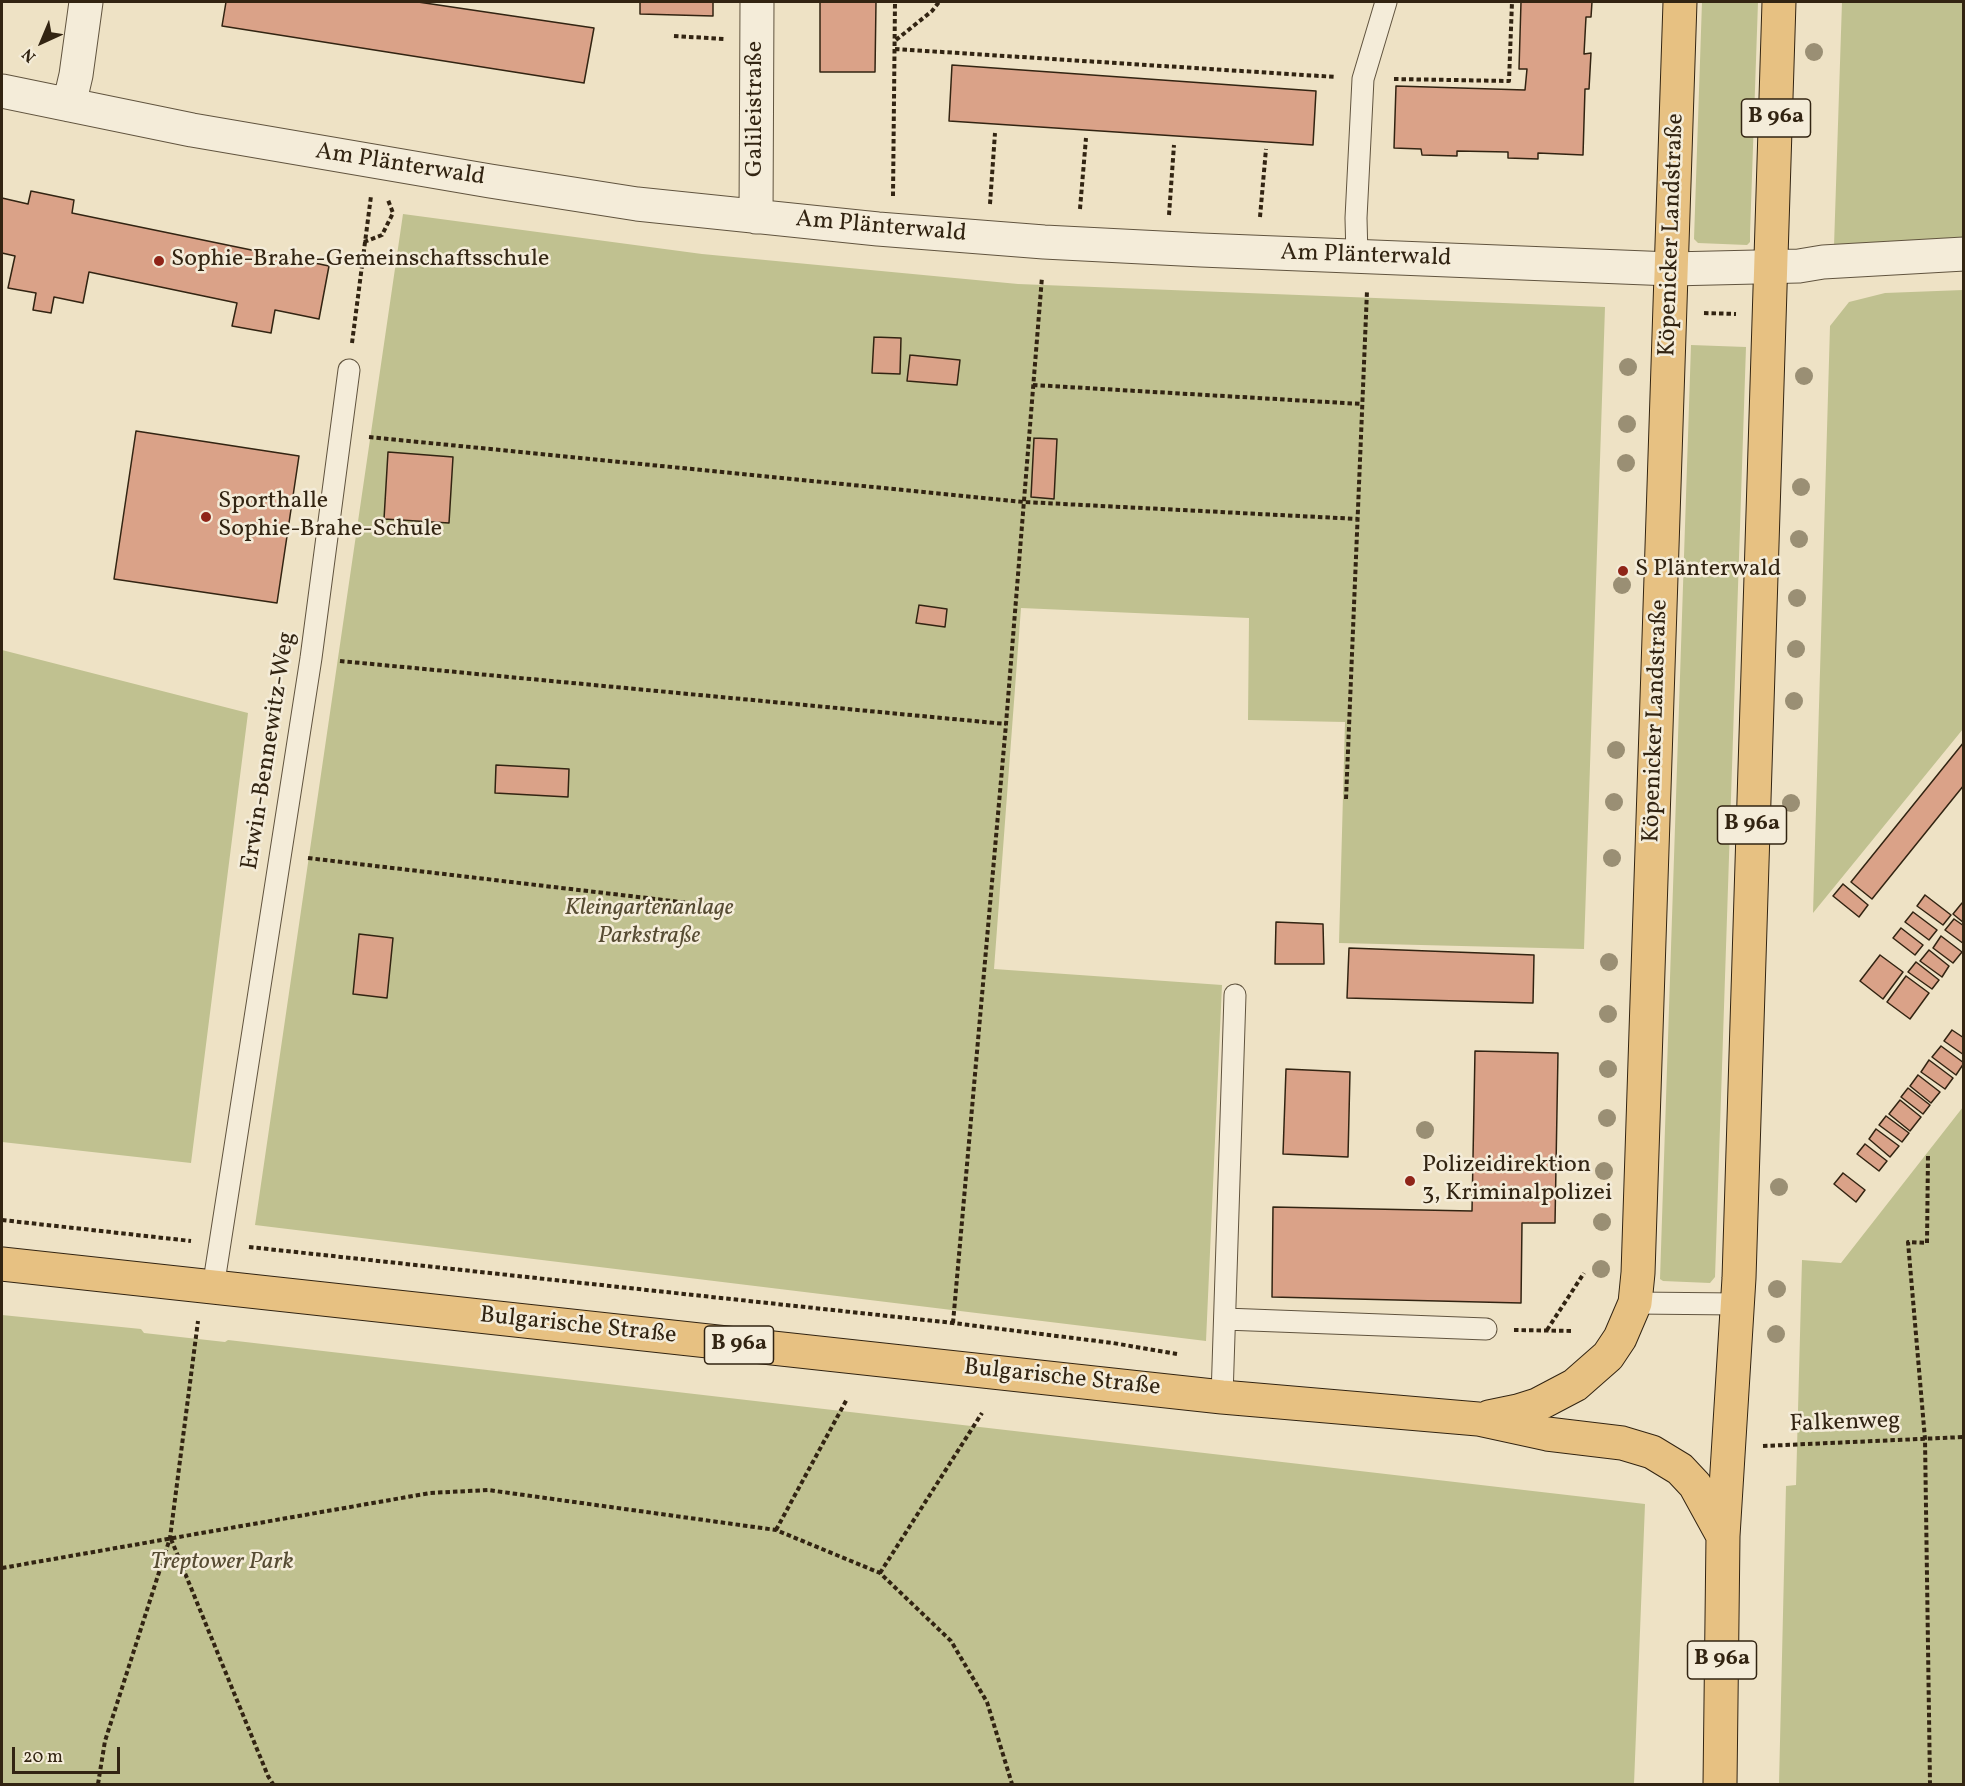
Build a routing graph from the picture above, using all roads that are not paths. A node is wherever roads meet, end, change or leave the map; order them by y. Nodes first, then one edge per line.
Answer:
1 (86, 2) edge
2 (757, 2) edge
3 (1386, 2) edge
4 (1680, 2) edge
5 (1779, 2) edge
6 (2, 91) edge
7 (69, 105) junction
8 (756, 217) junction
9 (1964, 254) edge
10 (1357, 257) junction
11 (1772, 265) junction
12 (1671, 269) junction
13 (349, 370) road end
14 (1235, 995) dead end
15 (2, 1264) edge
16 (213, 1288) junction
17 (1635, 1303) junction
18 (1737, 1304) junction
19 (1225, 1319) junction
20 (1486, 1329) road end
21 (1222, 1397) junction
22 (1478, 1419) junction
23 (1723, 1536) junction
24 (1720, 1785) edge

1 - 7 street
2 - 8 street, Galileistraße
3 - 10 lane
4 - 12 main road, Köpenicker Landstraße / B 96a
5 - 11 main road, B 96a
6 - 7 street, Am Plänterwald
7 - 8 street, Am Plänterwald
8 - 10 street, Am Plänterwald
9 - 11 street
10 - 12 street, Am Plänterwald
11 - 12 street, Am Plänterwald
11 - 18 main road, B 96a
12 - 17 main road, Köpenicker Landstraße / B 96a
13 - 16 lane, Erwin-Bennewitz-Weg
14 - 19 lane
15 - 16 main road, Bulgarische Straße / B 96a
16 - 21 main road, Bulgarische Straße / B 96a
17 - 18 lane
17 - 22 main road, Bulgarische Straße / B 96a
18 - 23 main road, B 96a
19 - 20 lane
19 - 21 lane
21 - 22 main road, Bulgarische Straße / B 96a
22 - 23 main road, Bulgarische Straße
23 - 24 main road, B 96a

